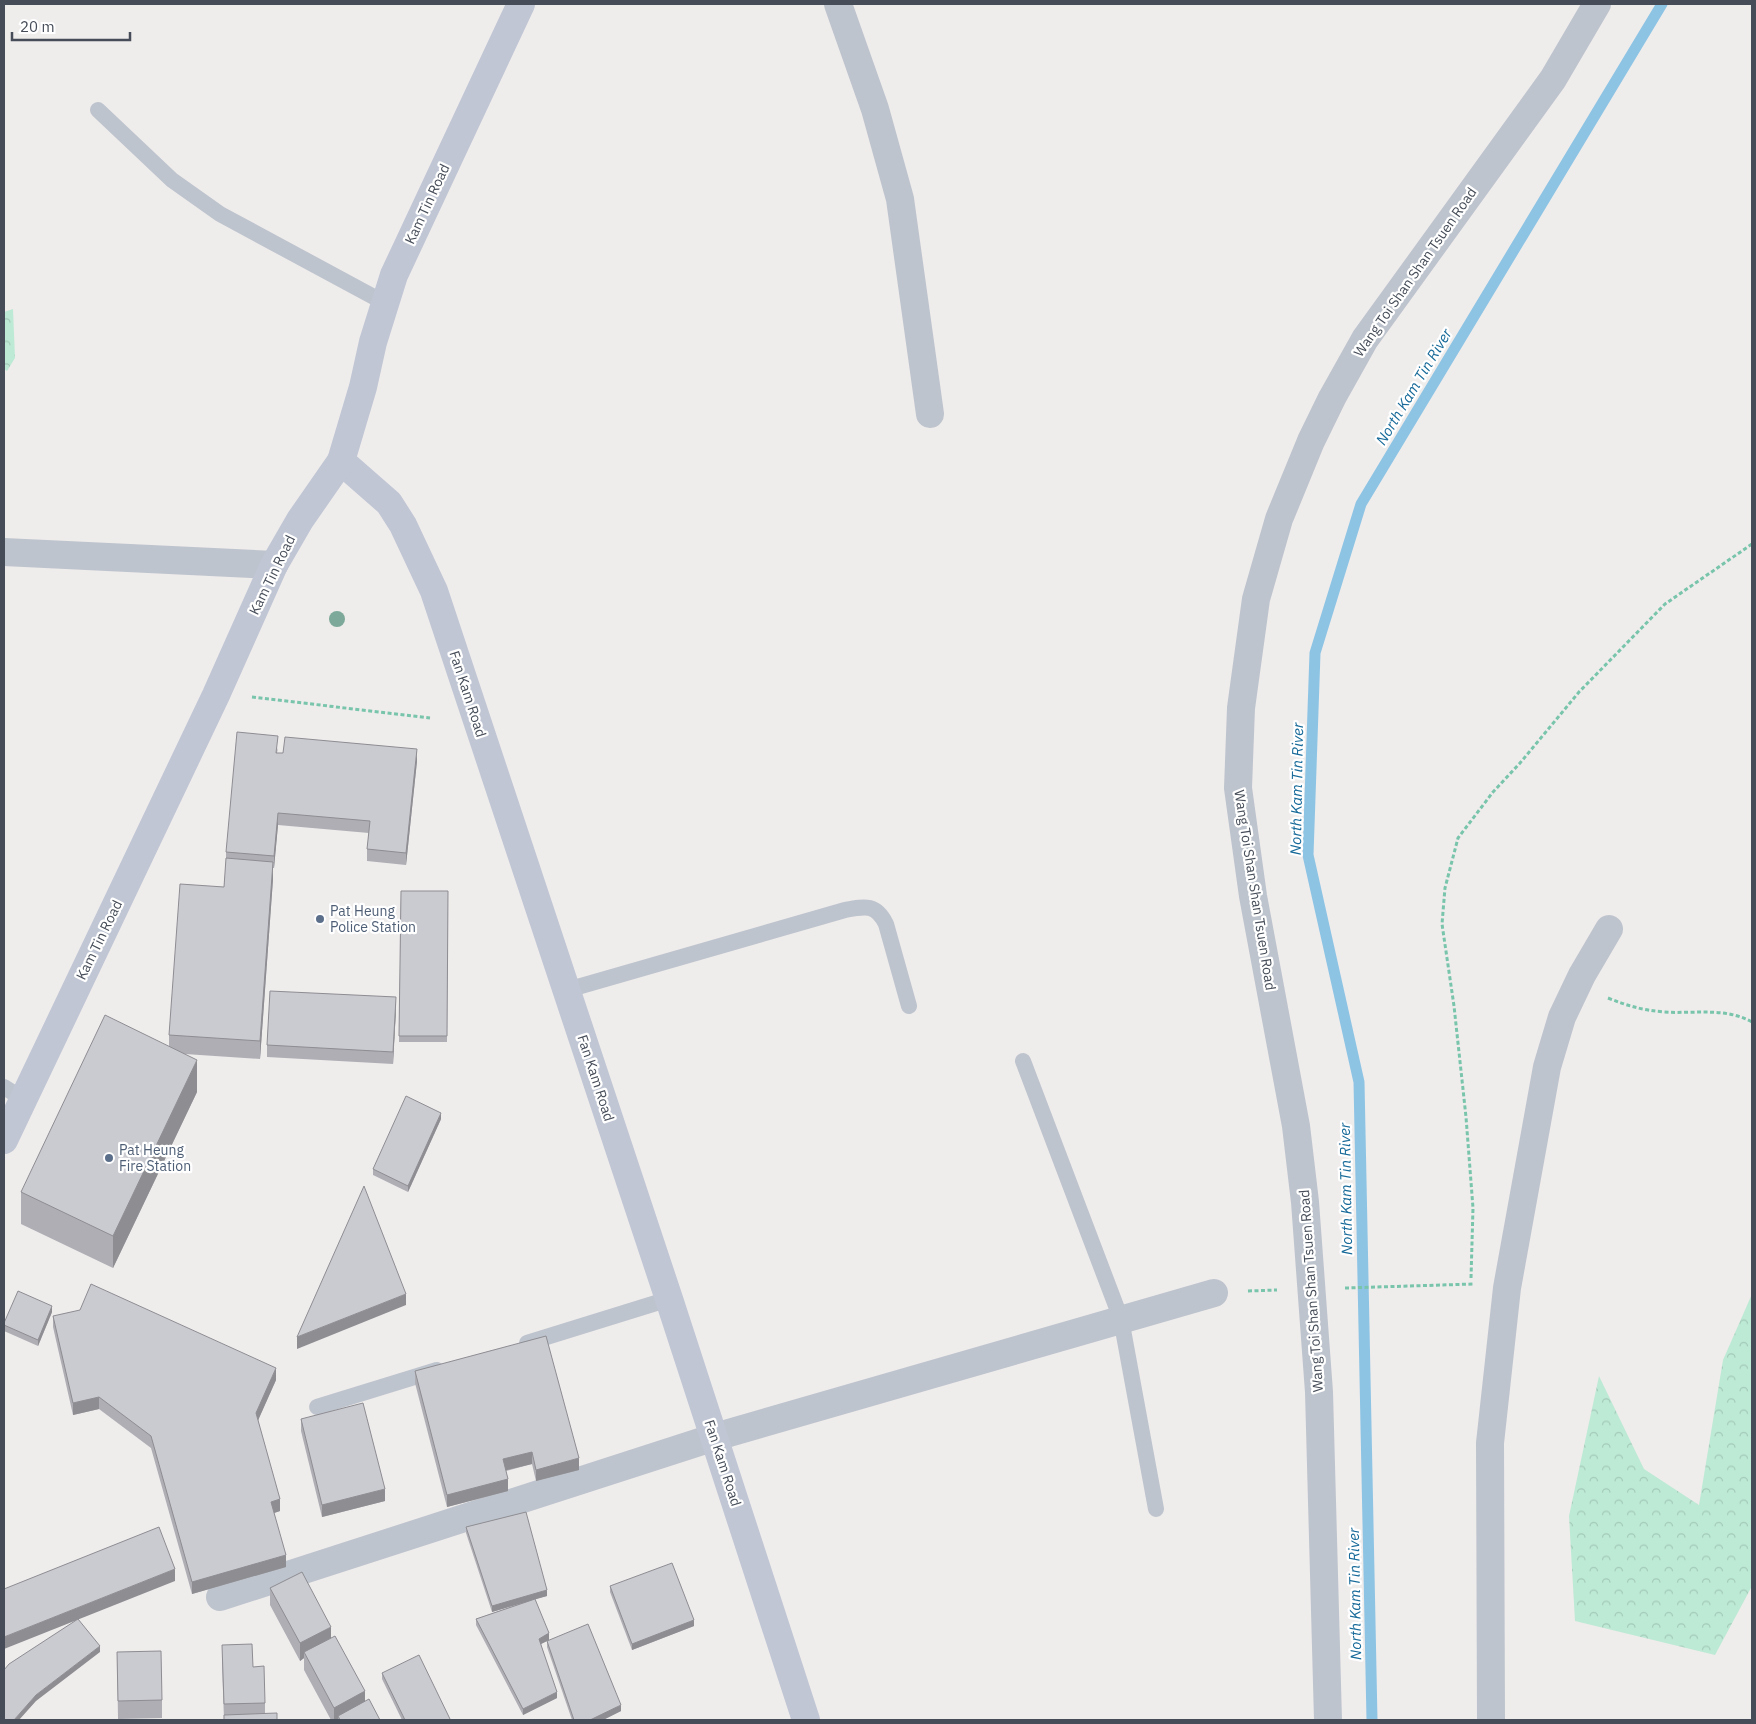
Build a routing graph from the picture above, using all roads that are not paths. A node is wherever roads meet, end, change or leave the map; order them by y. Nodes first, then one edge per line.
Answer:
1 (521, 4) edge
2 (838, 4) edge
3 (1597, 4) edge
4 (98, 110) dead end
5 (386, 302) junction
6 (930, 414) dead end
7 (341, 462) junction
8 (4, 552) edge
9 (274, 564) junction
10 (1610, 930) dead end
11 (567, 990) junction
12 (909, 1006) dead end
13 (1023, 1061) dead end
14 (13, 1093) edge
15 (4, 1140) edge
16 (1214, 1293) road end
17 (669, 1299) junction
18 (1120, 1319) junction
19 (512, 1347) edge
20 (447, 1367) edge
21 (317, 1407) dead end
22 (715, 1438) junction
23 (1156, 1509) dead end
24 (220, 1597) dead end
25 (806, 1720) edge
26 (1328, 1720) edge
27 (1491, 1720) edge

1 - 5 main road, Kam Tin Road
2 - 6 street
3 - 26 street, Wang Toi Shan Shan Tsuen Road
4 - 5 lane
5 - 7 main road, Kam Tin Road
7 - 9 main road, Kam Tin Road
7 - 11 main road, Fan Kam Road
8 - 9 street
9 - 14 main road, Kam Tin Road
10 - 27 street
11 - 12 lane
11 - 17 main road, Fan Kam Road
13 - 18 lane
14 - 15 main road, Kam Tin Road
16 - 18 street
17 - 19 lane
17 - 22 main road, Fan Kam Road
18 - 22 street
18 - 23 lane
20 - 21 lane
22 - 24 street
22 - 25 main road, Fan Kam Road

